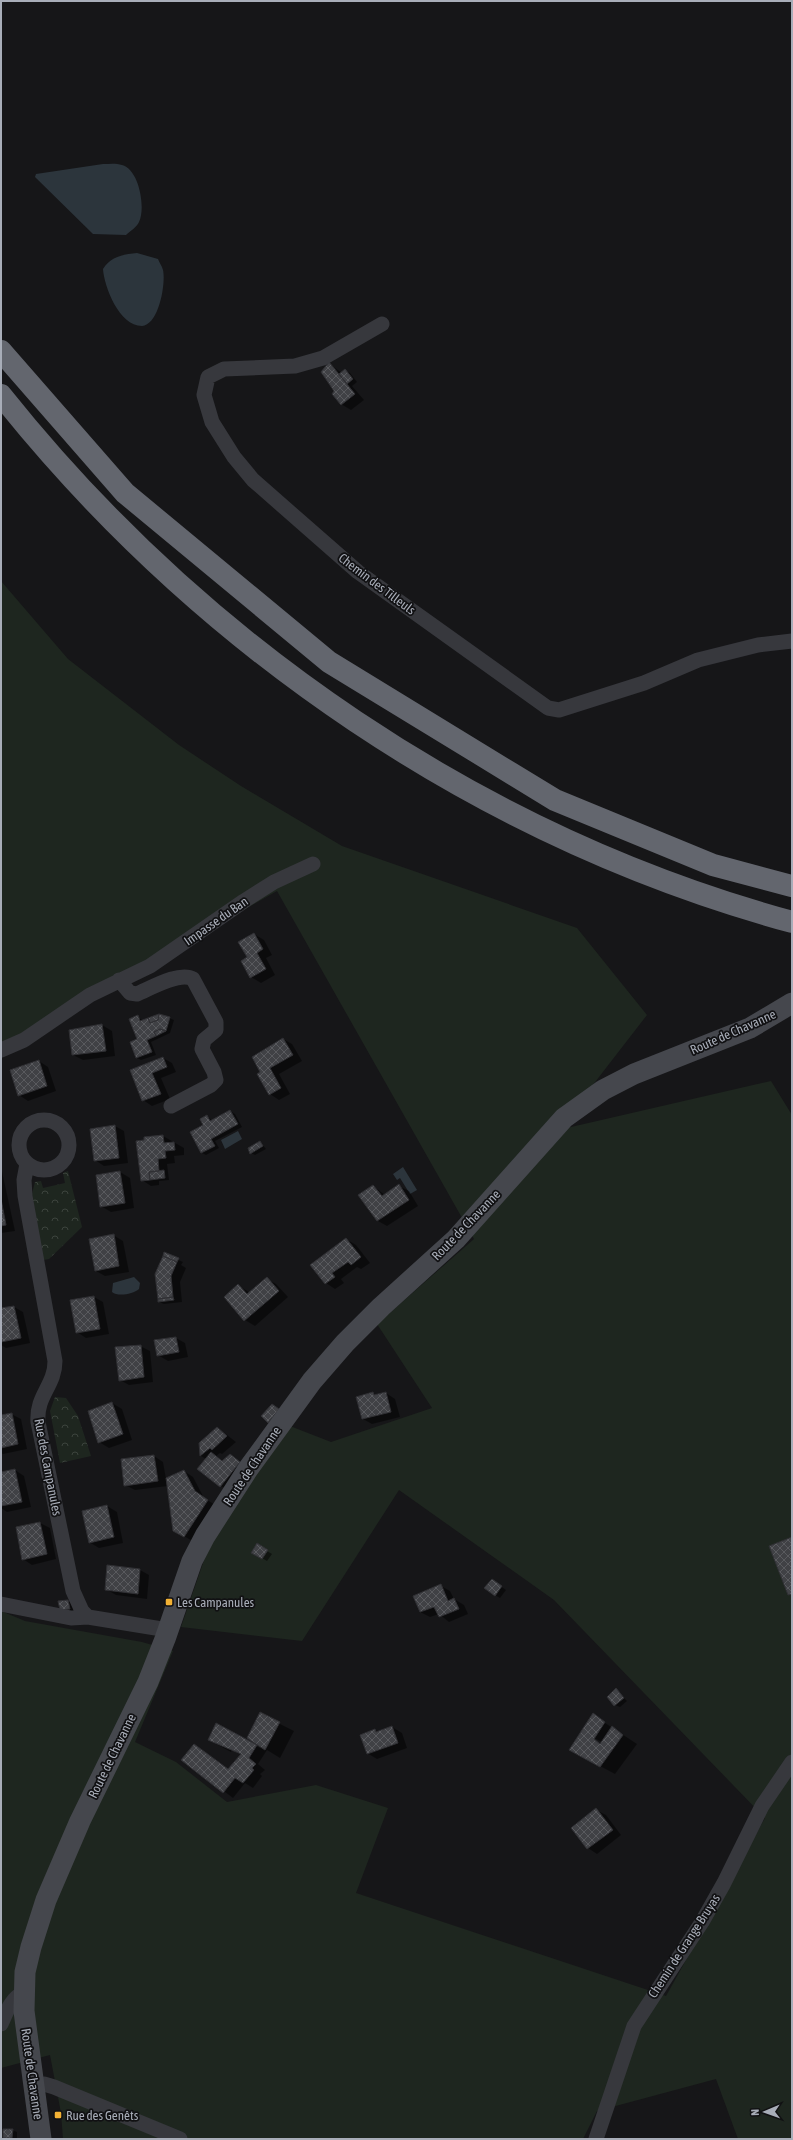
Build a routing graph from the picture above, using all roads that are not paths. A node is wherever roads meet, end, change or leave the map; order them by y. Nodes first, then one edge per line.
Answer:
1 (382, 324) dead end
2 (1, 351) edge
3 (1, 395) edge
4 (792, 641) edge
5 (314, 864) dead end
6 (792, 886) edge
7 (792, 922) edge
8 (119, 980) junction
9 (792, 1003) edge
10 (1, 1050) edge
11 (171, 1106) dead end
12 (27, 1164) dead end
13 (1, 1604) edge
14 (88, 1617) junction
15 (168, 1630) junction
16 (792, 1762) edge
17 (24, 1993) junction
18 (1, 2024) edge
19 (35, 2086) junction
20 (41, 2139) edge
21 (180, 2139) edge
22 (596, 2139) edge

1 - 4 street, Chemin des Tilleuls
2 - 6 highway
3 - 7 highway
5 - 8 street, Impasse du Ban
8 - 10 street, Impasse du Ban
8 - 11 street
9 - 15 main road, Route de Chavanne
12 - 14 street, Rue des Campanules
13 - 14 street
14 - 15 street
15 - 17 main road, Route de Chavanne
16 - 22 street, Chemin de Grange Bruyas
17 - 18 street
17 - 19 main road, Route de Chavanne
19 - 20 main road, Route de Chavanne
19 - 21 street

